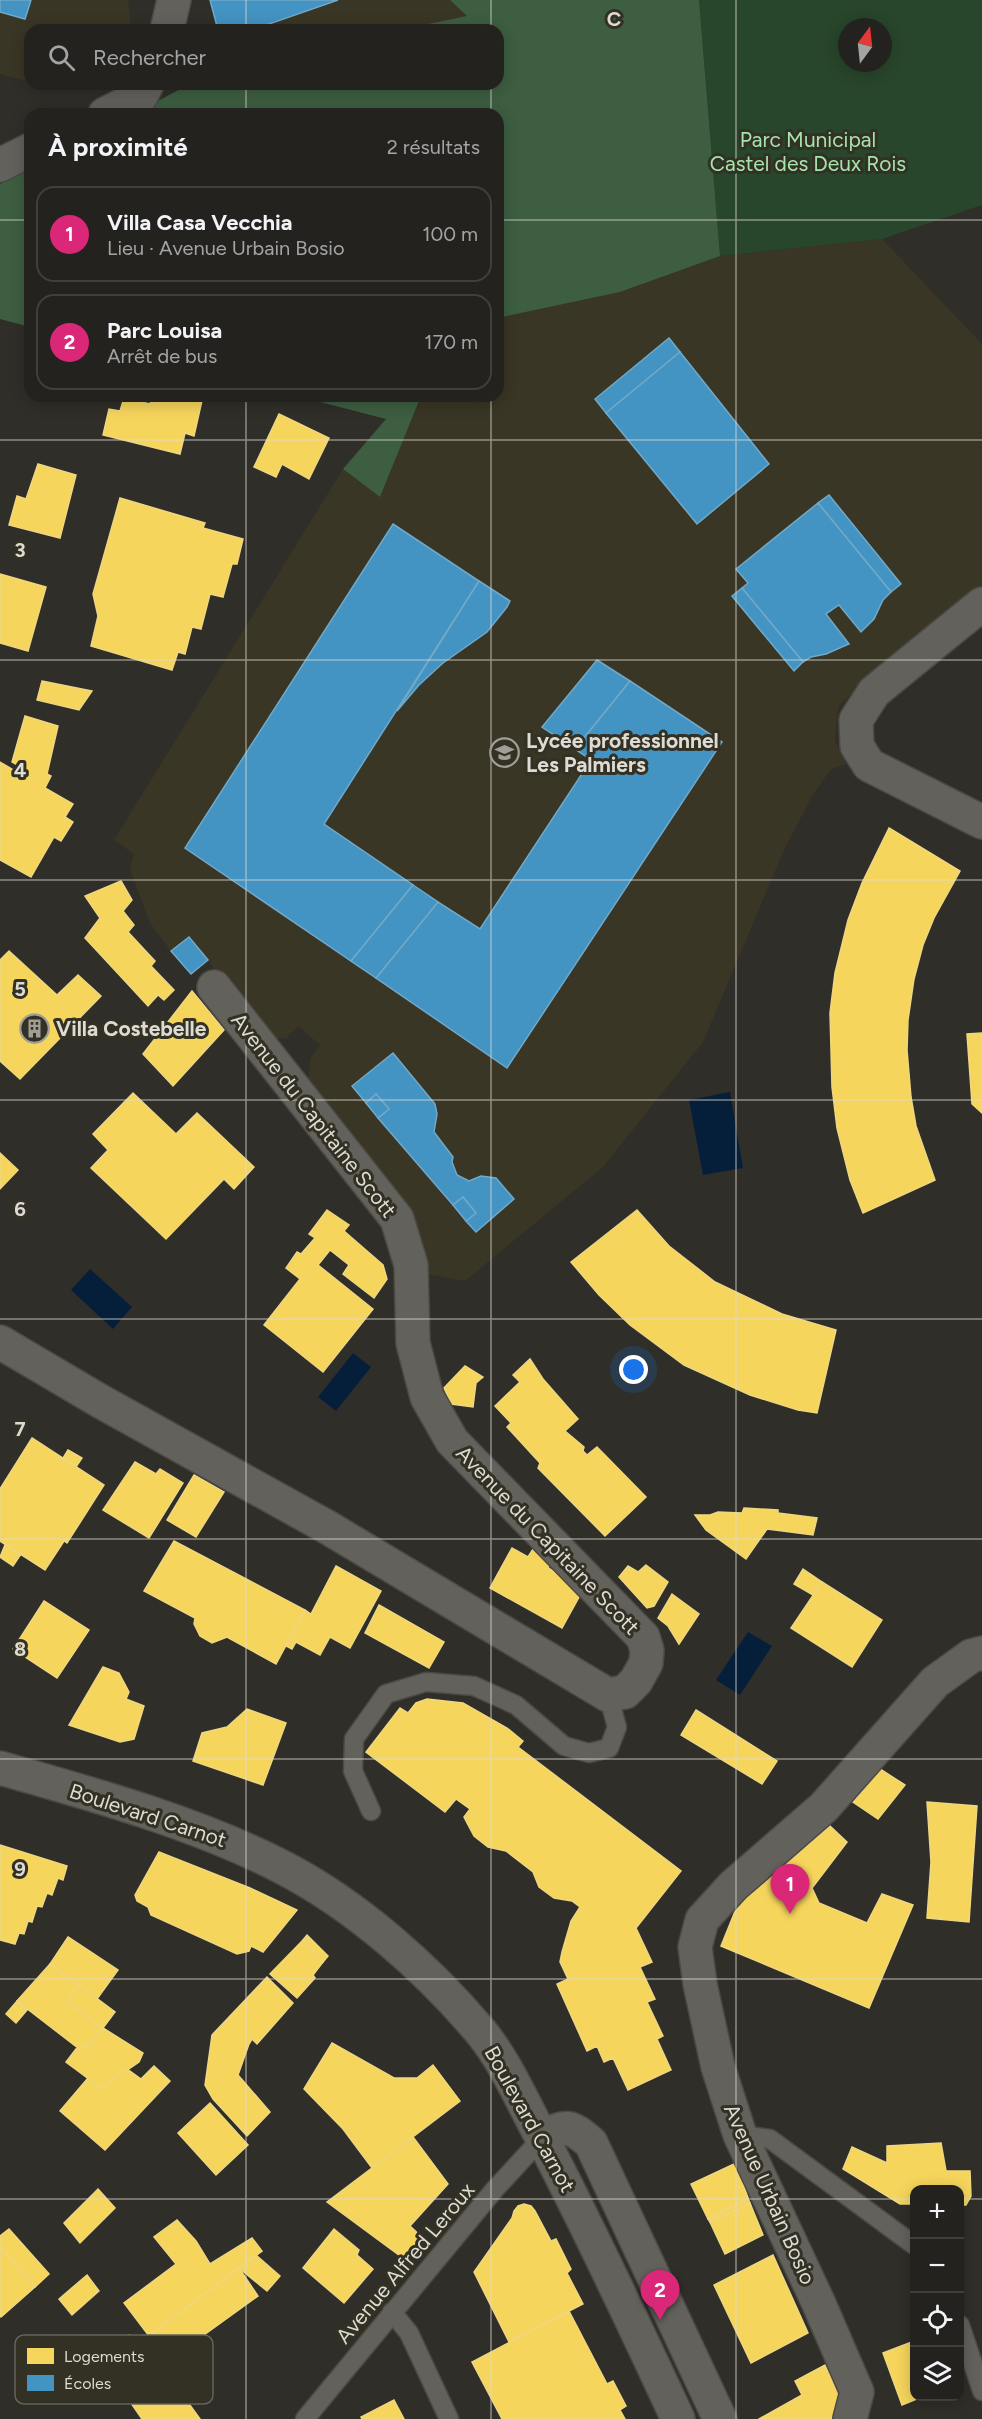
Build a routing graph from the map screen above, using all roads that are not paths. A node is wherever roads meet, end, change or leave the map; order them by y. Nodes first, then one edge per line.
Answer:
1 (174, 0) edge
2 (168, 24) edge
3 (144, 90) edge
4 (117, 108) edge
5 (24, 153) edge
6 (0, 165) edge
7 (982, 604) edge
8 (982, 822) edge
9 (213, 987) dead end
10 (0, 1342) edge
11 (982, 1653) edge
12 (608, 1695) junction
13 (0, 1768) edge
14 (371, 1811) dead end
15 (740, 2135) junction
16 (542, 2138) junction
17 (910, 2241) edge
18 (392, 2312) junction
19 (964, 2337) edge
20 (982, 2391) edge
21 (305, 2419) edge
22 (449, 2419) edge
23 (678, 2419) edge
24 (720, 2419) edge
25 (850, 2419) edge

1 - 2 street
3 - 4 street
5 - 6 street
7 - 8 street
9 - 12 street, Avenue du Capitaine Scott
10 - 12 street
11 - 15 street, Avenue Urbain Bosio
12 - 14 lane
13 - 16 street, Boulevard Carnot
15 - 17 lane
15 - 25 street, Avenue Urbain Bosio
16 - 18 lane, Avenue Alfred Leroux
16 - 23 street, Boulevard Carnot
16 - 24 street
18 - 21 lane, Avenue Alfred Leroux
18 - 22 lane
19 - 20 lane

